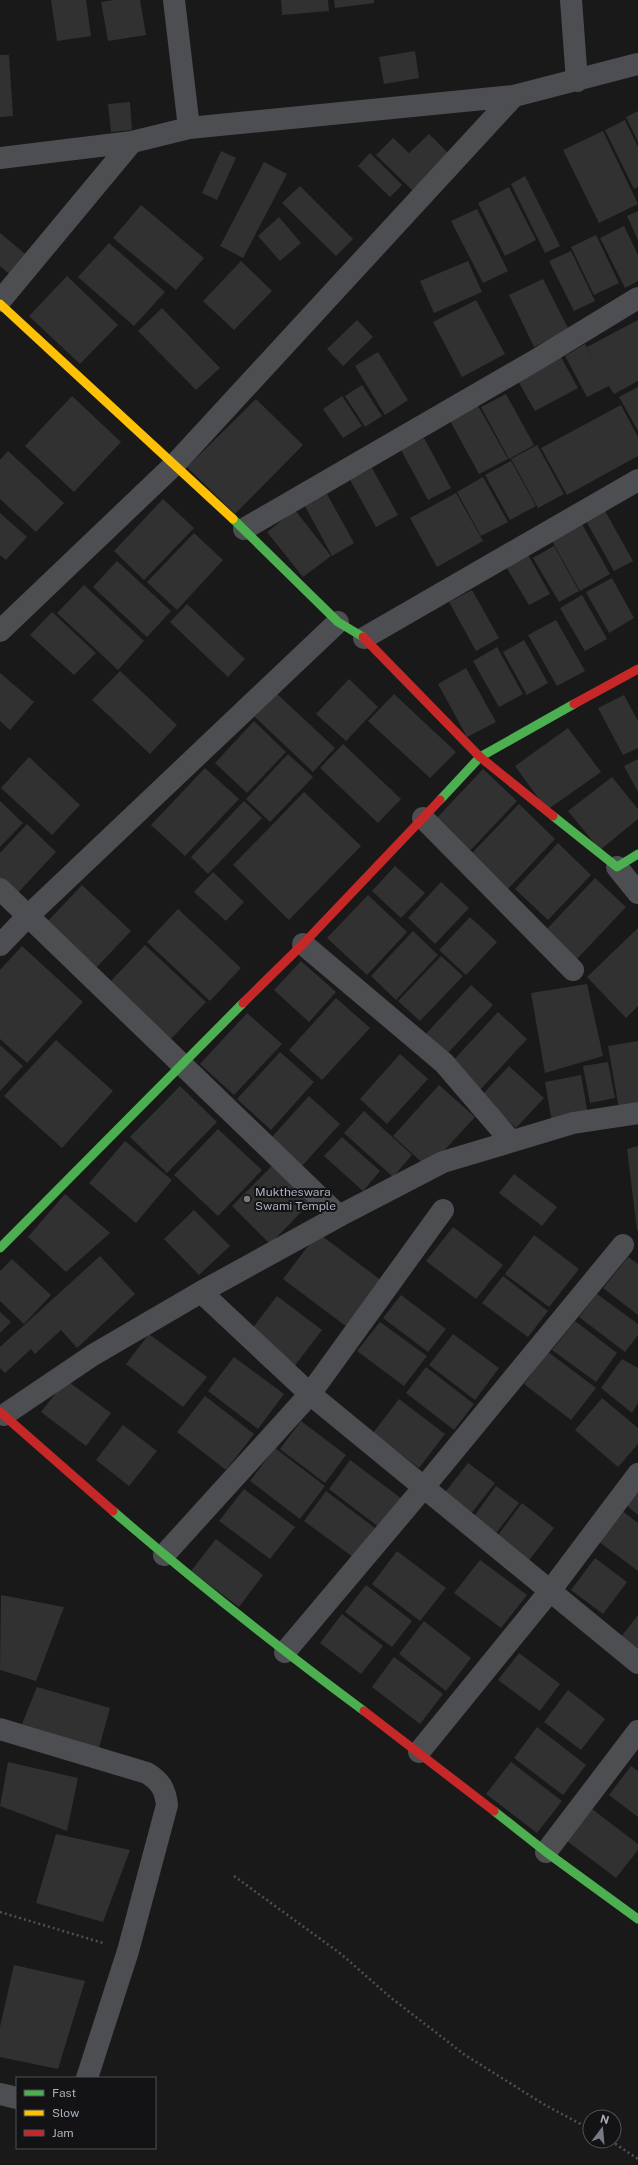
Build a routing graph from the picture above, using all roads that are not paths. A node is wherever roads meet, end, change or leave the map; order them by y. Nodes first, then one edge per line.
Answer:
1 (174, 0) edge
2 (571, 0) edge
3 (638, 64) edge
4 (577, 81) junction
5 (514, 96) junction
6 (189, 128) junction
7 (132, 142) junction
8 (0, 158) edge
9 (638, 298) edge
10 (0, 302) edge
11 (175, 464) junction
12 (638, 480) edge
13 (244, 529) junction
14 (338, 622) junction
15 (0, 632) edge
16 (364, 638) junction
17 (638, 669) edge
18 (480, 757) junction
19 (423, 818) junction
20 (638, 854) edge
21 (616, 867) junction
22 (0, 889) edge
23 (638, 893) edge
24 (28, 916) junction
25 (303, 944) junction
26 (0, 945) edge
27 (573, 970) dead end
28 (181, 1064) junction
29 (638, 1113) edge
30 (511, 1142) junction
31 (443, 1210) dead end
32 (339, 1216) junction
33 (623, 1244) dead end
34 (0, 1248) edge
35 (201, 1292) junction
36 (310, 1394) junction
37 (2, 1413) edge
38 (638, 1474) edge
39 (424, 1487) junction
40 (164, 1555) junction
41 (550, 1591) junction
42 (285, 1652) junction
43 (638, 1663) edge
44 (0, 1729) edge
45 (638, 1731) edge
46 (419, 1752) junction
47 (546, 1852) junction
48 (638, 1919) edge
49 (87, 2077) edge
50 (0, 2094) edge
51 (16, 2098) edge

1 - 6 street
2 - 4 street
3 - 4 street
4 - 5 street
5 - 6 street
5 - 11 street
6 - 7 street
7 - 8 street
7 - 10 street
9 - 13 street
10 - 11 street
11 - 13 street
11 - 15 street
12 - 16 street
13 - 14 street
14 - 16 street
14 - 24 street
16 - 18 street
17 - 18 street
18 - 19 street
18 - 21 street
19 - 25 street
19 - 27 street
20 - 21 street
21 - 23 street
22 - 24 street
24 - 26 street
24 - 28 street
25 - 28 street
25 - 30 street
28 - 32 street
28 - 34 street
29 - 30 street
30 - 32 street
31 - 36 street
32 - 35 street
33 - 39 street
35 - 36 street
35 - 37 street
36 - 39 street
36 - 40 street
37 - 40 street
38 - 41 street
39 - 41 street
39 - 42 street
40 - 42 street
41 - 43 street
41 - 46 street
42 - 46 street
44 - 49 street
45 - 47 street
46 - 47 street
47 - 48 street
50 - 51 street

